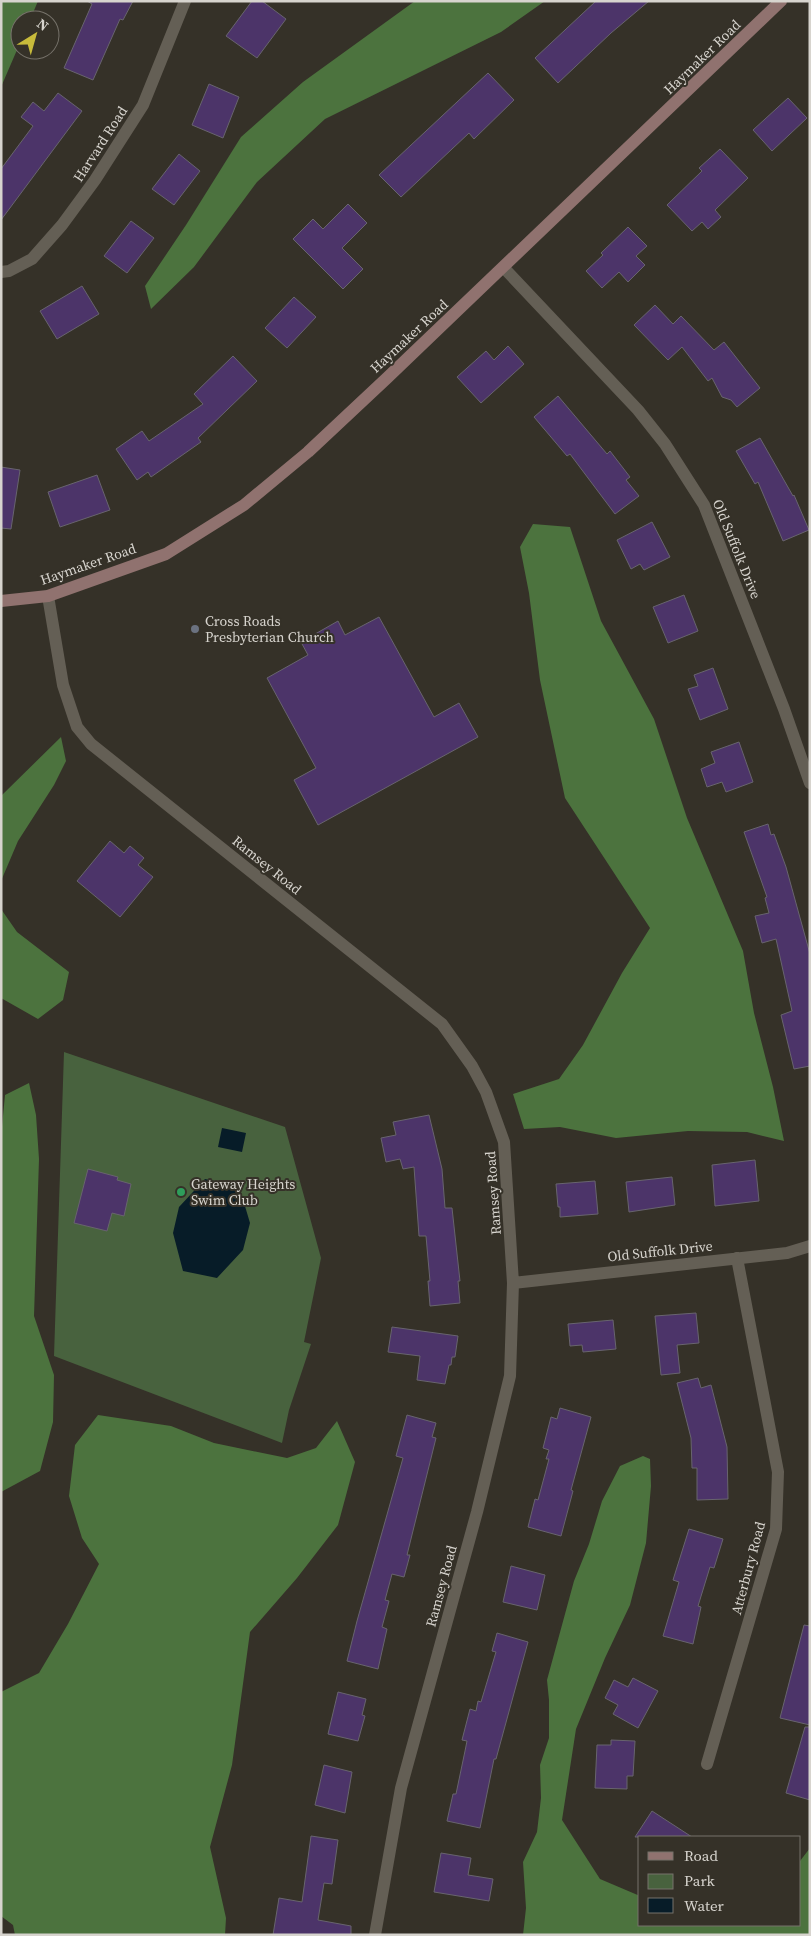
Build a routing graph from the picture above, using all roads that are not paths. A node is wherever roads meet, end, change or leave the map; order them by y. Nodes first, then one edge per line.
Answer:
1 (185, 1) edge
2 (781, 1) edge
3 (504, 268) junction
4 (1, 272) edge
5 (48, 596) junction
6 (1, 601) edge
7 (810, 783) edge
8 (810, 1246) edge
9 (737, 1258) junction
10 (513, 1283) junction
11 (708, 1764) dead end
12 (375, 1935) edge

1 - 4 street, Harvard Road
2 - 3 main road, Haymaker Road
3 - 5 main road, Haymaker Road
3 - 7 street, Old Suffolk Drive
5 - 6 main road, Haymaker Road
5 - 10 street, Ramsey Road
8 - 9 street, Old Suffolk Drive
9 - 10 street, Old Suffolk Drive
9 - 11 street, Atterbury Road
10 - 12 street, Ramsey Road

